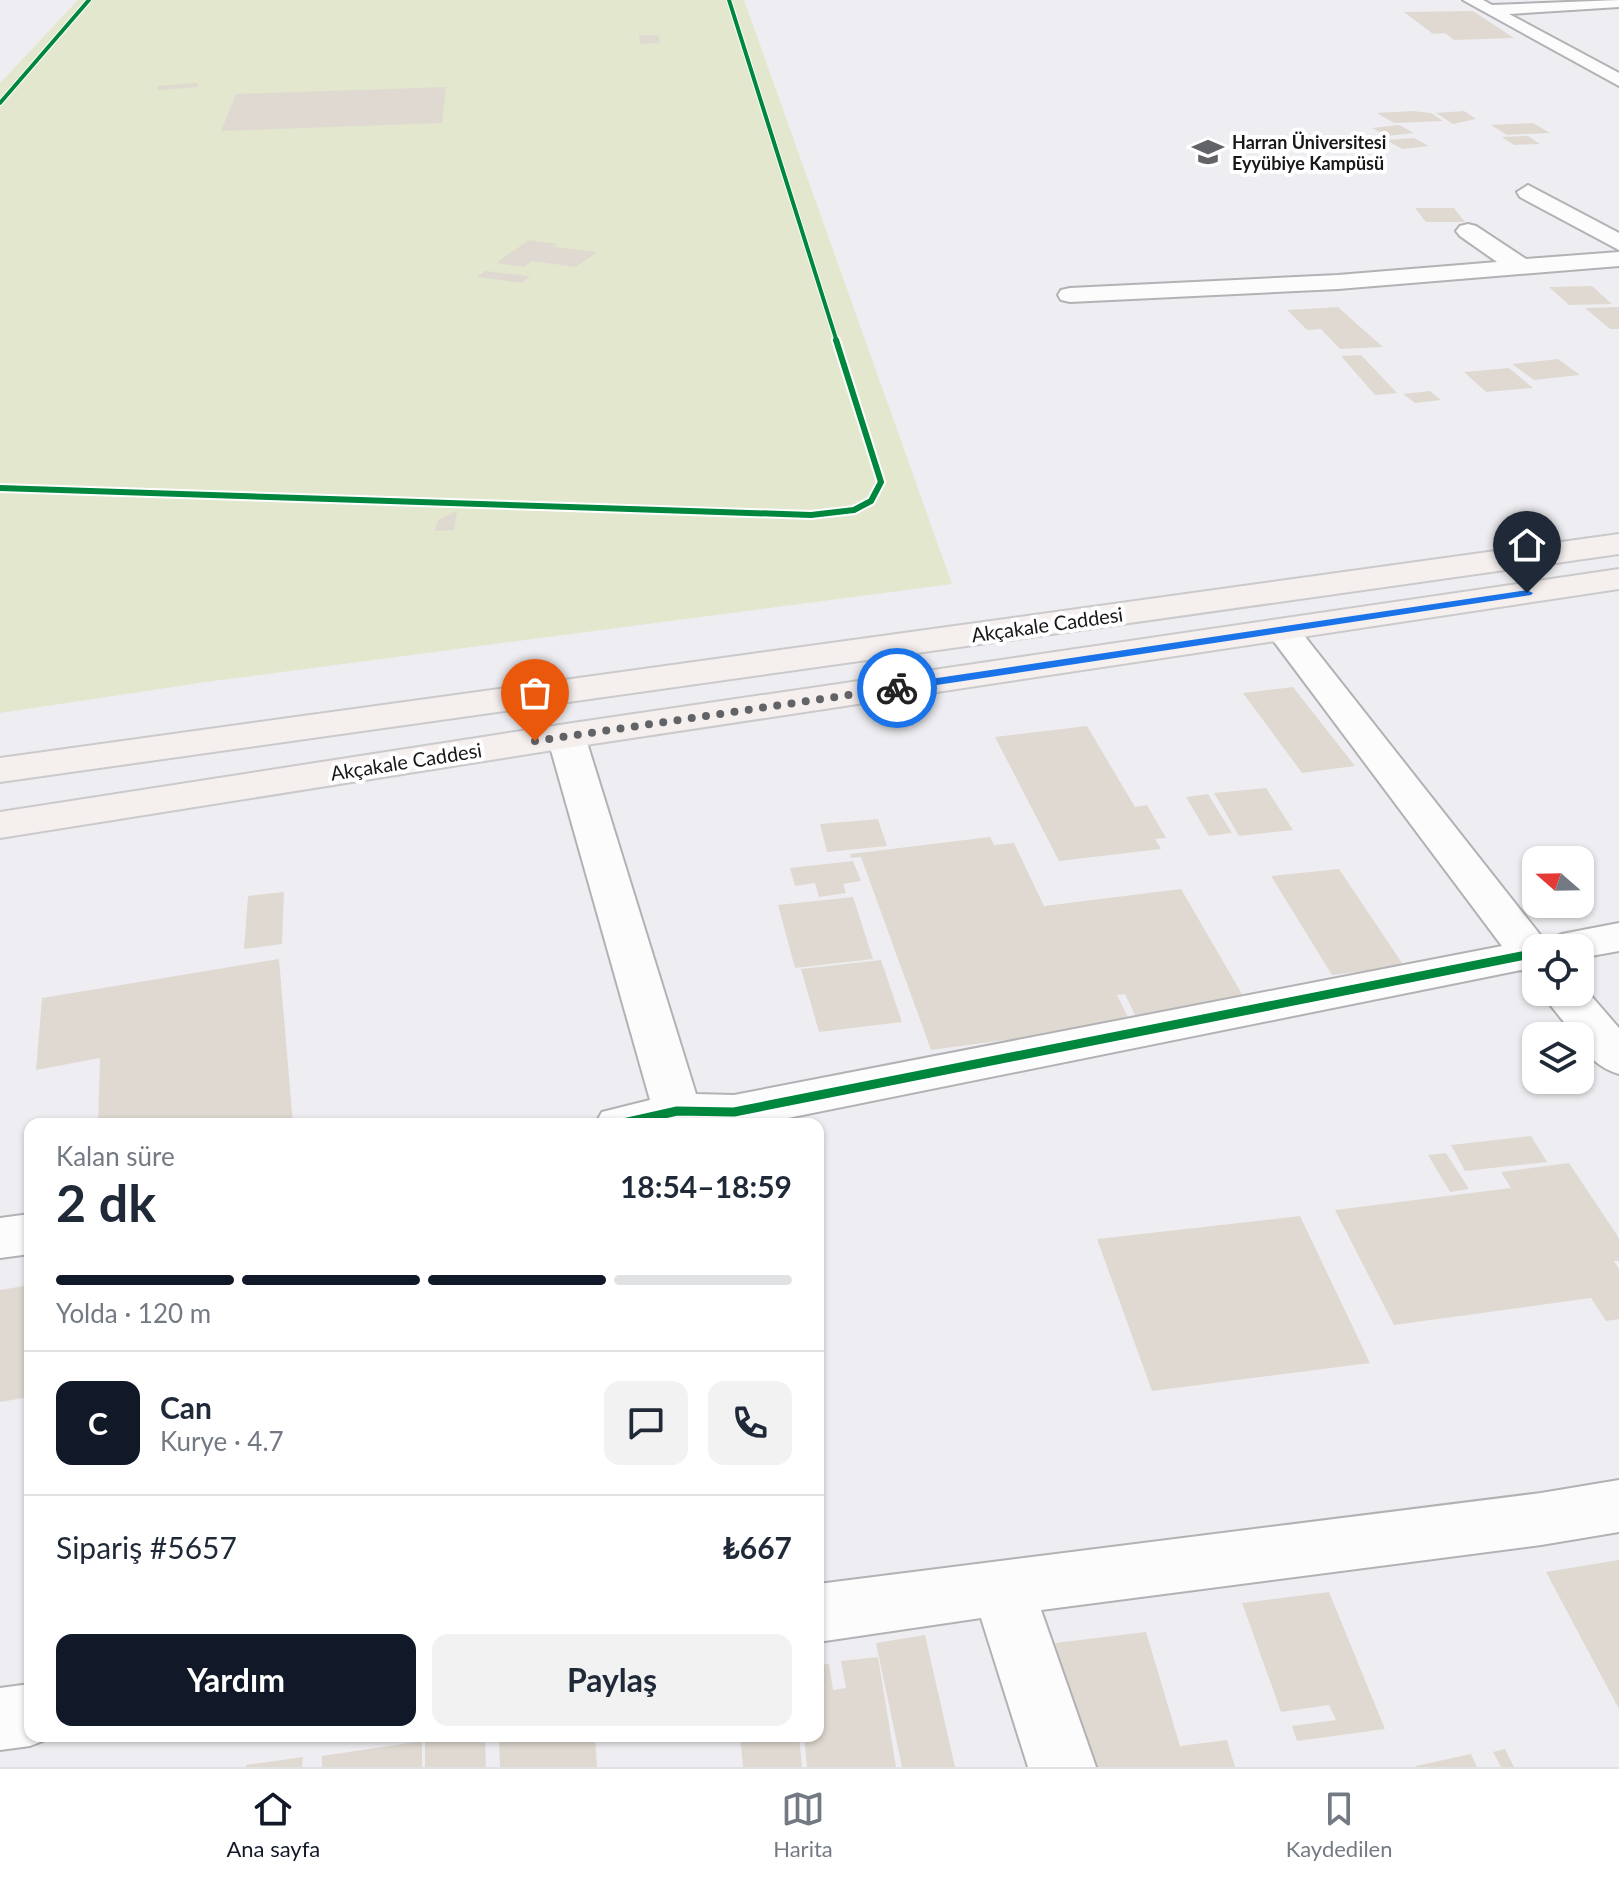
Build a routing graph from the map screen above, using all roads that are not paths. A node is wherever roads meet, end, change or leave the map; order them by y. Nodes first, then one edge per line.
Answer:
1 (1471, 0) edge
2 (1619, 2) edge
3 (1530, 3) edge
4 (1490, 10) junction
5 (1564, 21) dead end
6 (1619, 80) edge
7 (1528, 192) dead end
8 (1468, 231) dead end
9 (1619, 243) edge
10 (1619, 259) edge
11 (1521, 267) junction
12 (1070, 295) dead end
13 (1619, 544) edge
14 (1619, 579) edge
15 (1283, 631) junction
16 (566, 736) junction
17 (0, 770) edge
18 (0, 825) edge
19 (1525, 934) edge
20 (1619, 937) edge
21 (1594, 942) edge
22 (1522, 958) edge
23 (1575, 1006) edge
24 (1619, 1058) edge
25 (677, 1111) junction
26 (646, 1118) edge
27 (24, 1235) edge
28 (0, 1238) edge
29 (1619, 1506) edge
30 (1002, 1587) junction
31 (824, 1612) edge
32 (24, 1716) edge
33 (0, 1719) edge
34 (1062, 1767) edge

1 - 4 street
2 - 3 street
3 - 4 street
3 - 5 street
4 - 6 street
7 - 9 street
8 - 11 street
10 - 11 street
11 - 12 street
13 - 17 main road, Akçakale Caddesi
14 - 15 main road, Akçakale Caddesi
15 - 16 main road, Akçakale Caddesi
15 - 19 street
16 - 18 main road, Akçakale Caddesi
16 - 25 street
20 - 21 street
22 - 25 street
23 - 24 street
25 - 26 street
27 - 28 street
29 - 30 street
30 - 31 street
30 - 34 street
32 - 33 street

